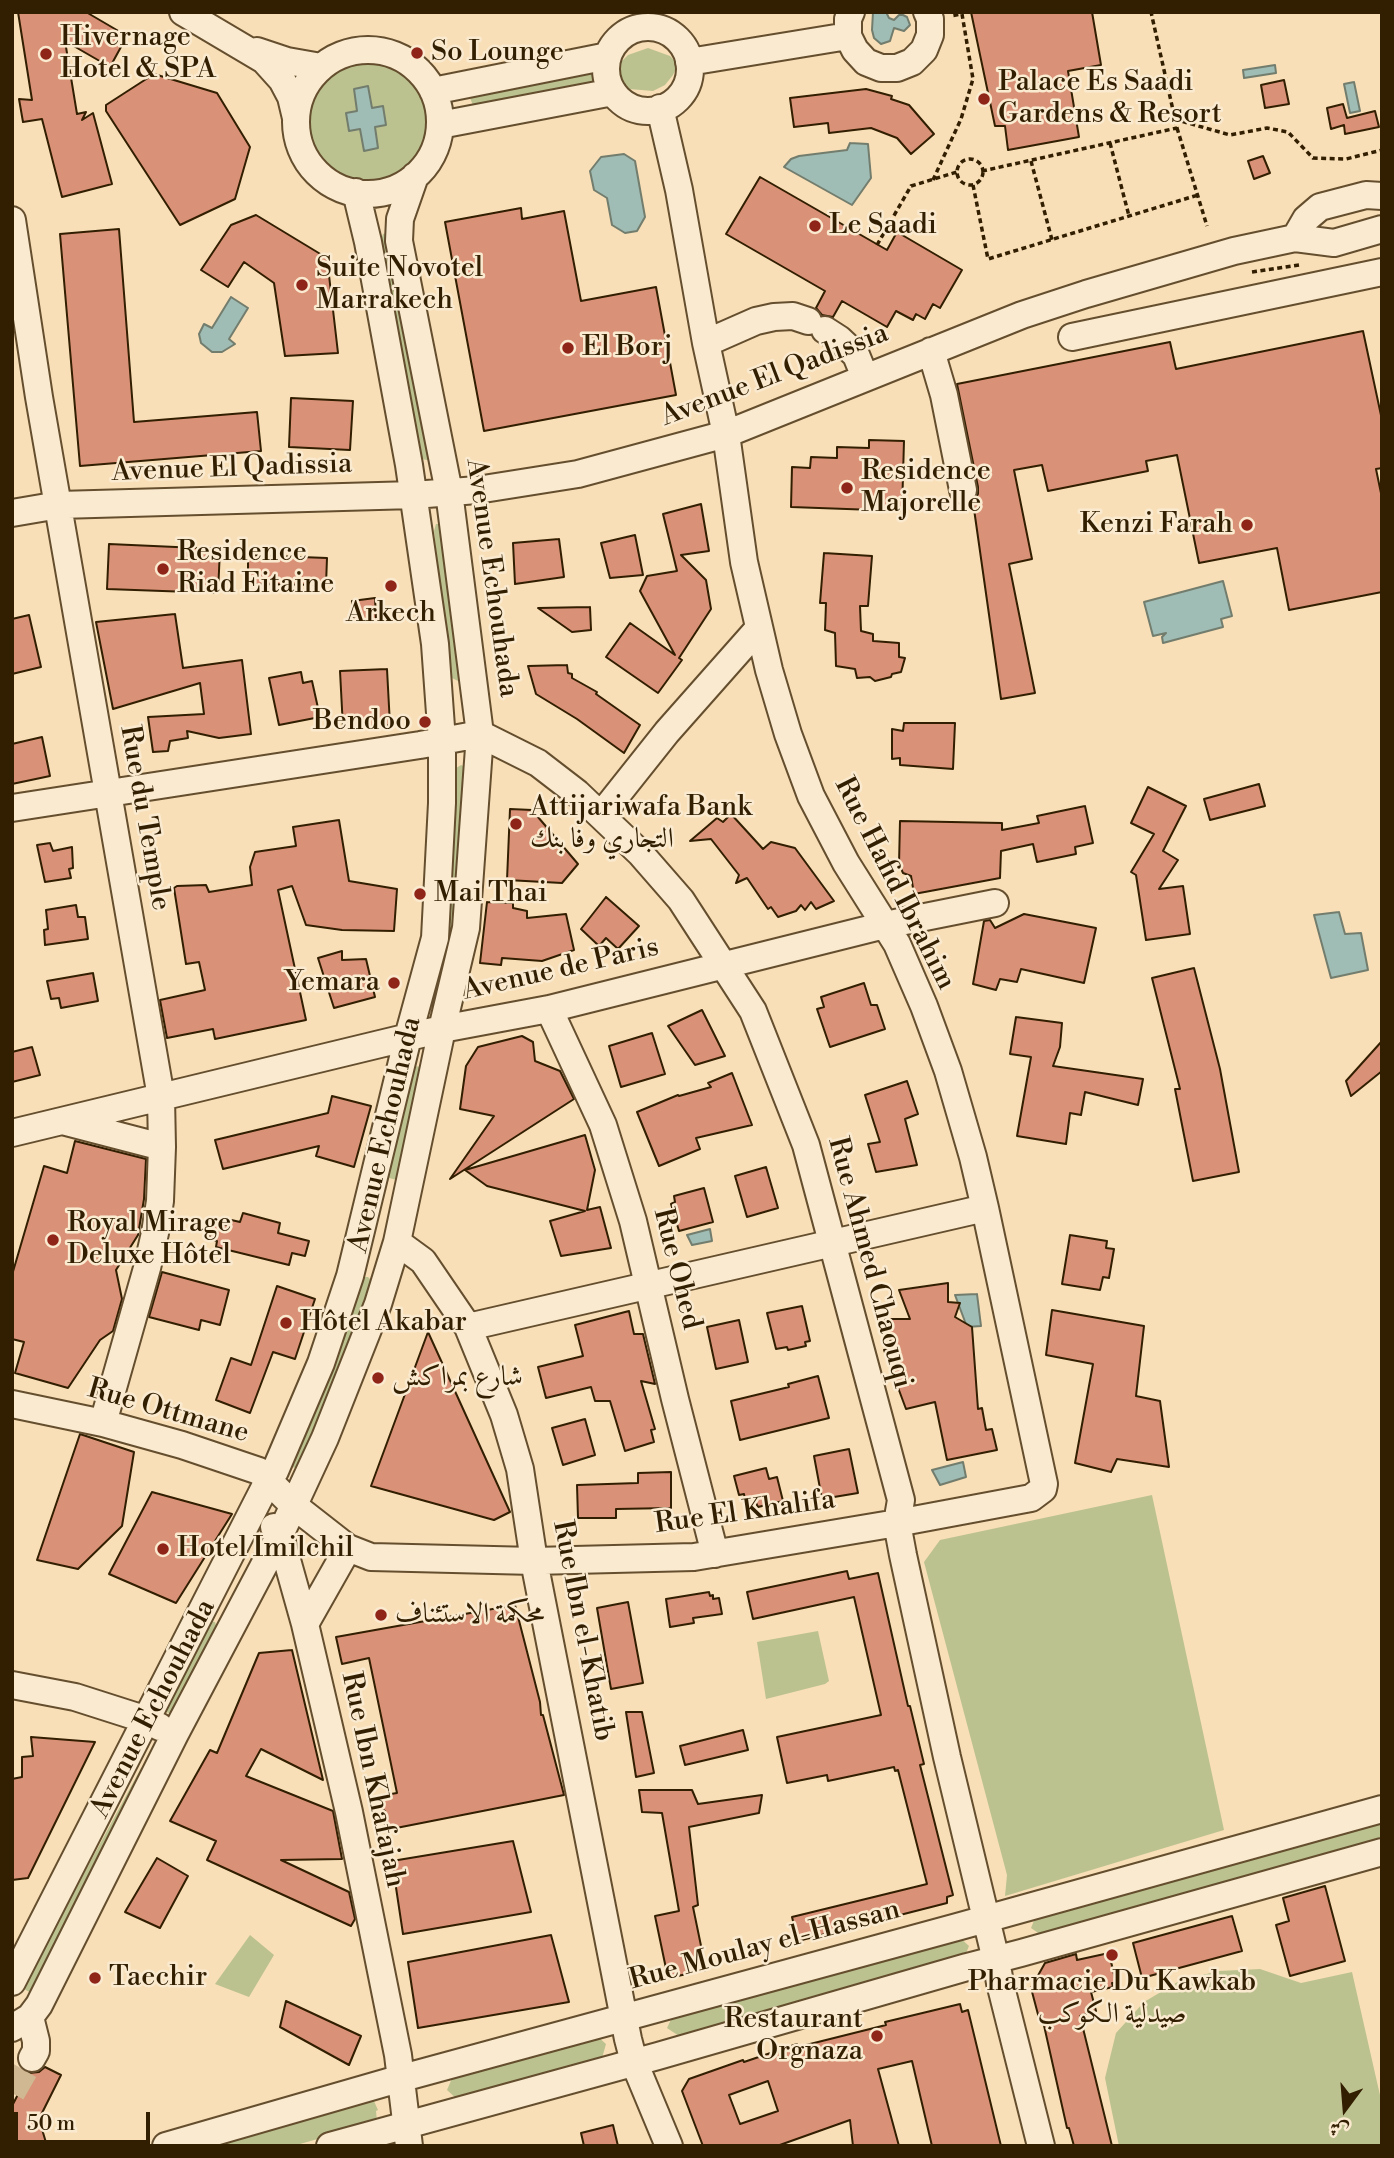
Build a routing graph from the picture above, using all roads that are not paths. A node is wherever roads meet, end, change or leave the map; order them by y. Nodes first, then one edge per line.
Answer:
1 (183, 12) edge
2 (928, 16) edge
3 (648, 20) edge
4 (850, 24) edge
5 (242, 46) junction
6 (608, 56) junction
7 (689, 62) junction
8 (321, 67) junction
9 (433, 91) junction
10 (613, 92) junction
11 (660, 108) junction
12 (296, 118) junction
13 (440, 125) junction
14 (415, 176) junction
15 (356, 192) junction
16 (1382, 196) edge
17 (12, 220) edge
18 (1382, 229) edge
19 (1295, 238) junction
20 (1382, 272) edge
21 (1072, 337) dead end
22 (706, 343) junction
23 (931, 351) junction
24 (865, 377) junction
25 (726, 434) junction
26 (963, 490) dead end
27 (449, 492) junction
28 (414, 495) junction
29 (60, 505) junction
30 (12, 513) edge
31 (760, 628) junction
32 (480, 734) junction
33 (442, 741) junction
34 (108, 795) junction
35 (12, 808) edge
36 (601, 815) junction
37 (995, 903) dead end
38 (885, 925) junction
39 (724, 965) junction
40 (549, 1009) junction
41 (442, 1029) junction
42 (408, 1037) junction
43 (161, 1097) junction
44 (61, 1121) junction
45 (12, 1132) edge
46 (162, 1147) junction
47 (985, 1208) junction
48 (397, 1242) junction
49 (833, 1244) junction
50 (648, 1285) junction
51 (468, 1326) junction
52 (12, 1404) edge
53 (103, 1423) junction
54 (268, 1479) junction
55 (1044, 1484) joint
56 (256, 1504) junction
57 (293, 1505) junction
58 (897, 1523) junction
59 (280, 1535) junction
60 (348, 1548) junction
61 (715, 1554) junction
62 (534, 1561) junction
63 (305, 1624) junction
64 (12, 1685) edge
65 (147, 1720) junction
66 (175, 1734) junction
67 (1382, 1809) edge
68 (1382, 1852) edge
69 (985, 1919) junction
70 (996, 1960) junction
71 (12, 1982) edge
72 (625, 2017) junction
73 (21, 2023) edge
74 (32, 2059) tunnel mouth
75 (634, 2062) junction
76 (402, 2079) junction
77 (408, 2135) edge
78 (166, 2146) edge
79 (330, 2146) edge
80 (669, 2146) edge
81 (1041, 2146) edge

1 - 5 street
2 - 4 street
3 - 6 street
3 - 7 street
4 - 7 street
5 - 8 street
5 - 12 street
6 - 9 street
6 - 10 street
7 - 11 street
8 - 9 street
8 - 12 street
9 - 13 street
10 - 11 street
10 - 13 street
11 - 22 street, Rue Hafid Ibrahim
12 - 15 street
13 - 14 street
14 - 15 street
14 - 27 street, Avenue Echouhada
15 - 28 street, Avenue Echouhada
16 - 19 street
17 - 29 street, Rue du Temple
18 - 19 street, Avenue El Qadissia
19 - 23 street, Avenue El Qadissia
20 - 21 street
22 - 24 street
22 - 25 street, Rue Hafid Ibrahim
23 - 24 street, Avenue El Qadissia
23 - 26 street
24 - 25 street, Avenue El Qadissia
25 - 27 street, Avenue El Qadissia
25 - 31 street, Rue Hafid Ibrahim
27 - 28 street, Avenue El Qadissia
27 - 32 street, Avenue Echouhada
28 - 29 street, Avenue El Qadissia
28 - 33 street, Avenue Echouhada
29 - 30 street, Avenue El Qadissia
29 - 34 street, Rue du Temple
31 - 36 street
31 - 38 street, Rue Hafid Ibrahim
32 - 33 street
32 - 36 street, Rue Ahmed Chaouqi
32 - 41 street, Avenue Echouhada
33 - 34 street
33 - 42 street, Avenue Echouhada
34 - 35 street
34 - 43 street, Rue du Temple
36 - 39 street, Rue Ahmed Chaouqi
37 - 38 street, Avenue de Paris
38 - 39 street, Avenue de Paris
38 - 47 street, Rue Hafid Ibrahim
39 - 40 street, Avenue de Paris
39 - 49 street, Rue Ahmed Chaouqi
40 - 41 street, Avenue de Paris
40 - 50 street, Rue Ohed
41 - 42 street, Avenue de Paris
41 - 48 street, Avenue Echouhada
42 - 43 street, Avenue de Paris
42 - 54 street, Avenue Echouhada
43 - 44 street, Avenue de Paris
43 - 46 street, Rue du Temple
44 - 45 street, Avenue de Paris
44 - 46 street, Avenue de Paris
46 - 53 street, Rue du Temple
47 - 49 street
47 - 55 street, Rue Hafid Ibrahim
48 - 51 street, Rue Ibn el-Khatib
48 - 57 street, Avenue Echouhada
49 - 50 street
49 - 58 street, Rue Ahmed Chaouqi
50 - 51 street
50 - 61 street, Rue Ohed
51 - 62 street, Rue Ibn el-Khatib
52 - 53 street, Rue Ottmane
53 - 54 street, Rue Ottmane
54 - 56 street, Avenue Echouhada
54 - 57 street, Rue Ottmane
55 - 58 street, Rue El Khalifa
56 - 59 street, Rue Ibn Khafajah
56 - 65 street, Avenue Echouhada
57 - 59 street, Avenue Echouhada
57 - 60 street, Rue El Khalifa
58 - 61 street, Rue El Khalifa
58 - 69 street, Rue Ahmed Chaouqi
59 - 63 street, Rue Ibn Khafajah
59 - 66 street, Avenue Echouhada
60 - 62 street, Rue El Khalifa
60 - 63 street
61 - 62 street, Rue El Khalifa
62 - 72 street, Rue Ibn el-Khatib
63 - 76 street, Rue Ibn Khafajah
64 - 65 street
65 - 66 street
65 - 71 street, Avenue Echouhada
66 - 73 street, Avenue Echouhada
67 - 69 street, Rue Moulay el-Hassan
68 - 70 street
69 - 70 street, Rue Ahmed Chaouqi
69 - 72 street, Rue Moulay el-Hassan
70 - 75 street
70 - 81 street, Rue Ahmed Chaouqi
72 - 75 street, Rue Ibn el-Khatib
72 - 76 street, Rue Moulay el-Hassan
73 - 74 street
75 - 77 street
75 - 80 street, Rue Ibn el-Khatib
76 - 77 street, Rue Ibn Khafajah
76 - 78 street, Rue Moulay el-Hassan
77 - 79 street

